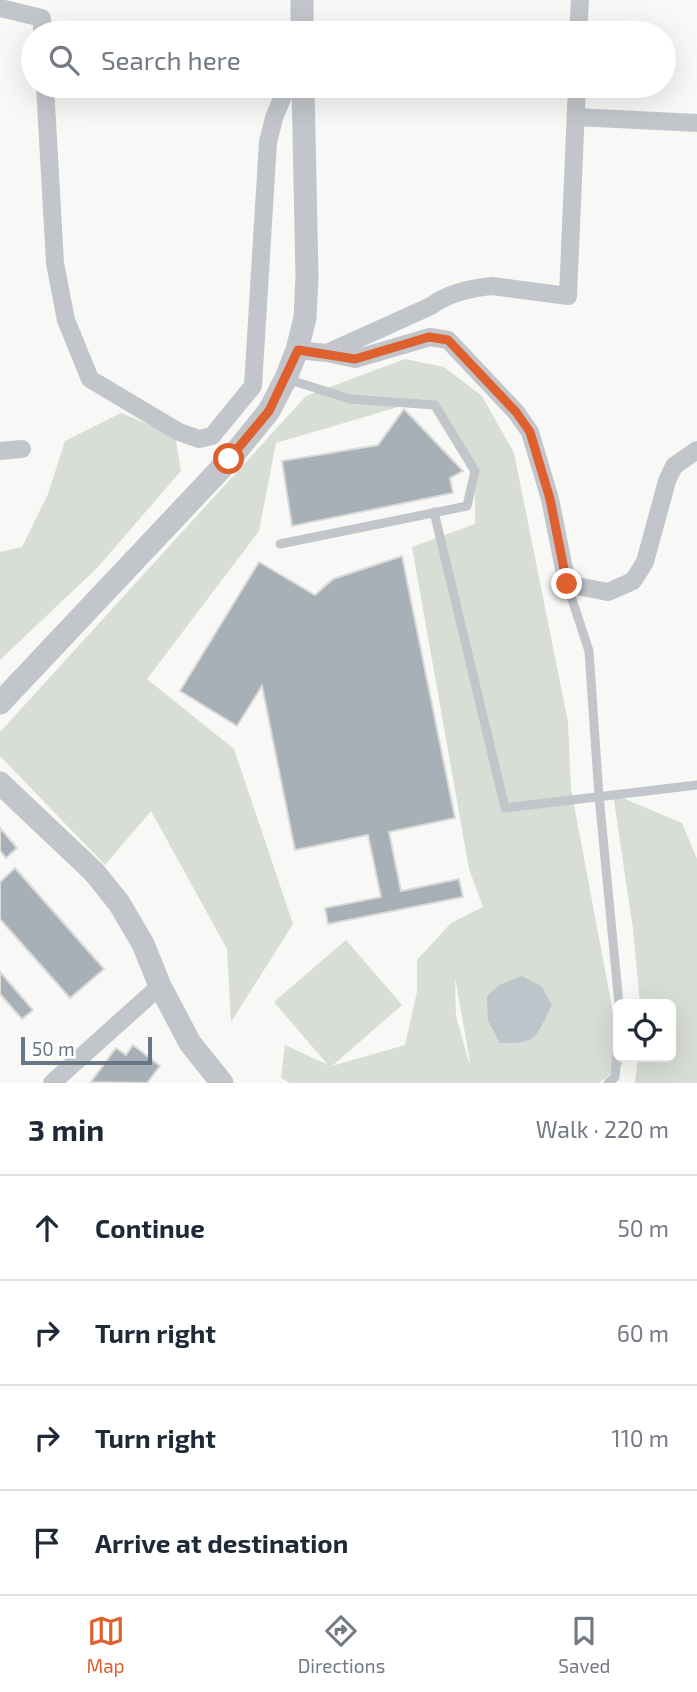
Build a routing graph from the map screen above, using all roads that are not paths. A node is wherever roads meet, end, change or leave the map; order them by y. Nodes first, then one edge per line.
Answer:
1 (302, 0) edge
2 (580, 0) edge
3 (0, 8) edge
4 (42, 21) edge
5 (302, 21) edge
6 (579, 21) edge
7 (47, 98) edge
8 (282, 98) edge
9 (303, 98) edge
10 (577, 98) edge
11 (576, 117) junction
12 (697, 122) edge
13 (298, 350) junction
14 (327, 353) junction
15 (286, 378) junction
16 (22, 449) dead end
17 (697, 450) edge
18 (0, 451) edge
19 (434, 512) junction
20 (280, 544) dead end
21 (567, 584) junction
22 (0, 703) edge
23 (0, 783) edge
24 (697, 785) edge
25 (599, 796) junction
26 (160, 986) junction
27 (619, 999) edge
28 (616, 1062) edge
29 (52, 1083) edge
30 (222, 1083) edge
31 (608, 1083) edge

1 - 5 street
2 - 6 street
3 - 4 street
7 - 8 street
9 - 13 street
10 - 11 street
11 - 12 street
11 - 14 street
13 - 14 street
13 - 15 street
14 - 21 street
15 - 19 lane
15 - 22 street
16 - 18 street
17 - 21 street
19 - 20 lane
19 - 25 lane
21 - 25 lane
23 - 26 street
24 - 25 lane
25 - 27 lane
26 - 29 street
26 - 30 street
28 - 31 lane

